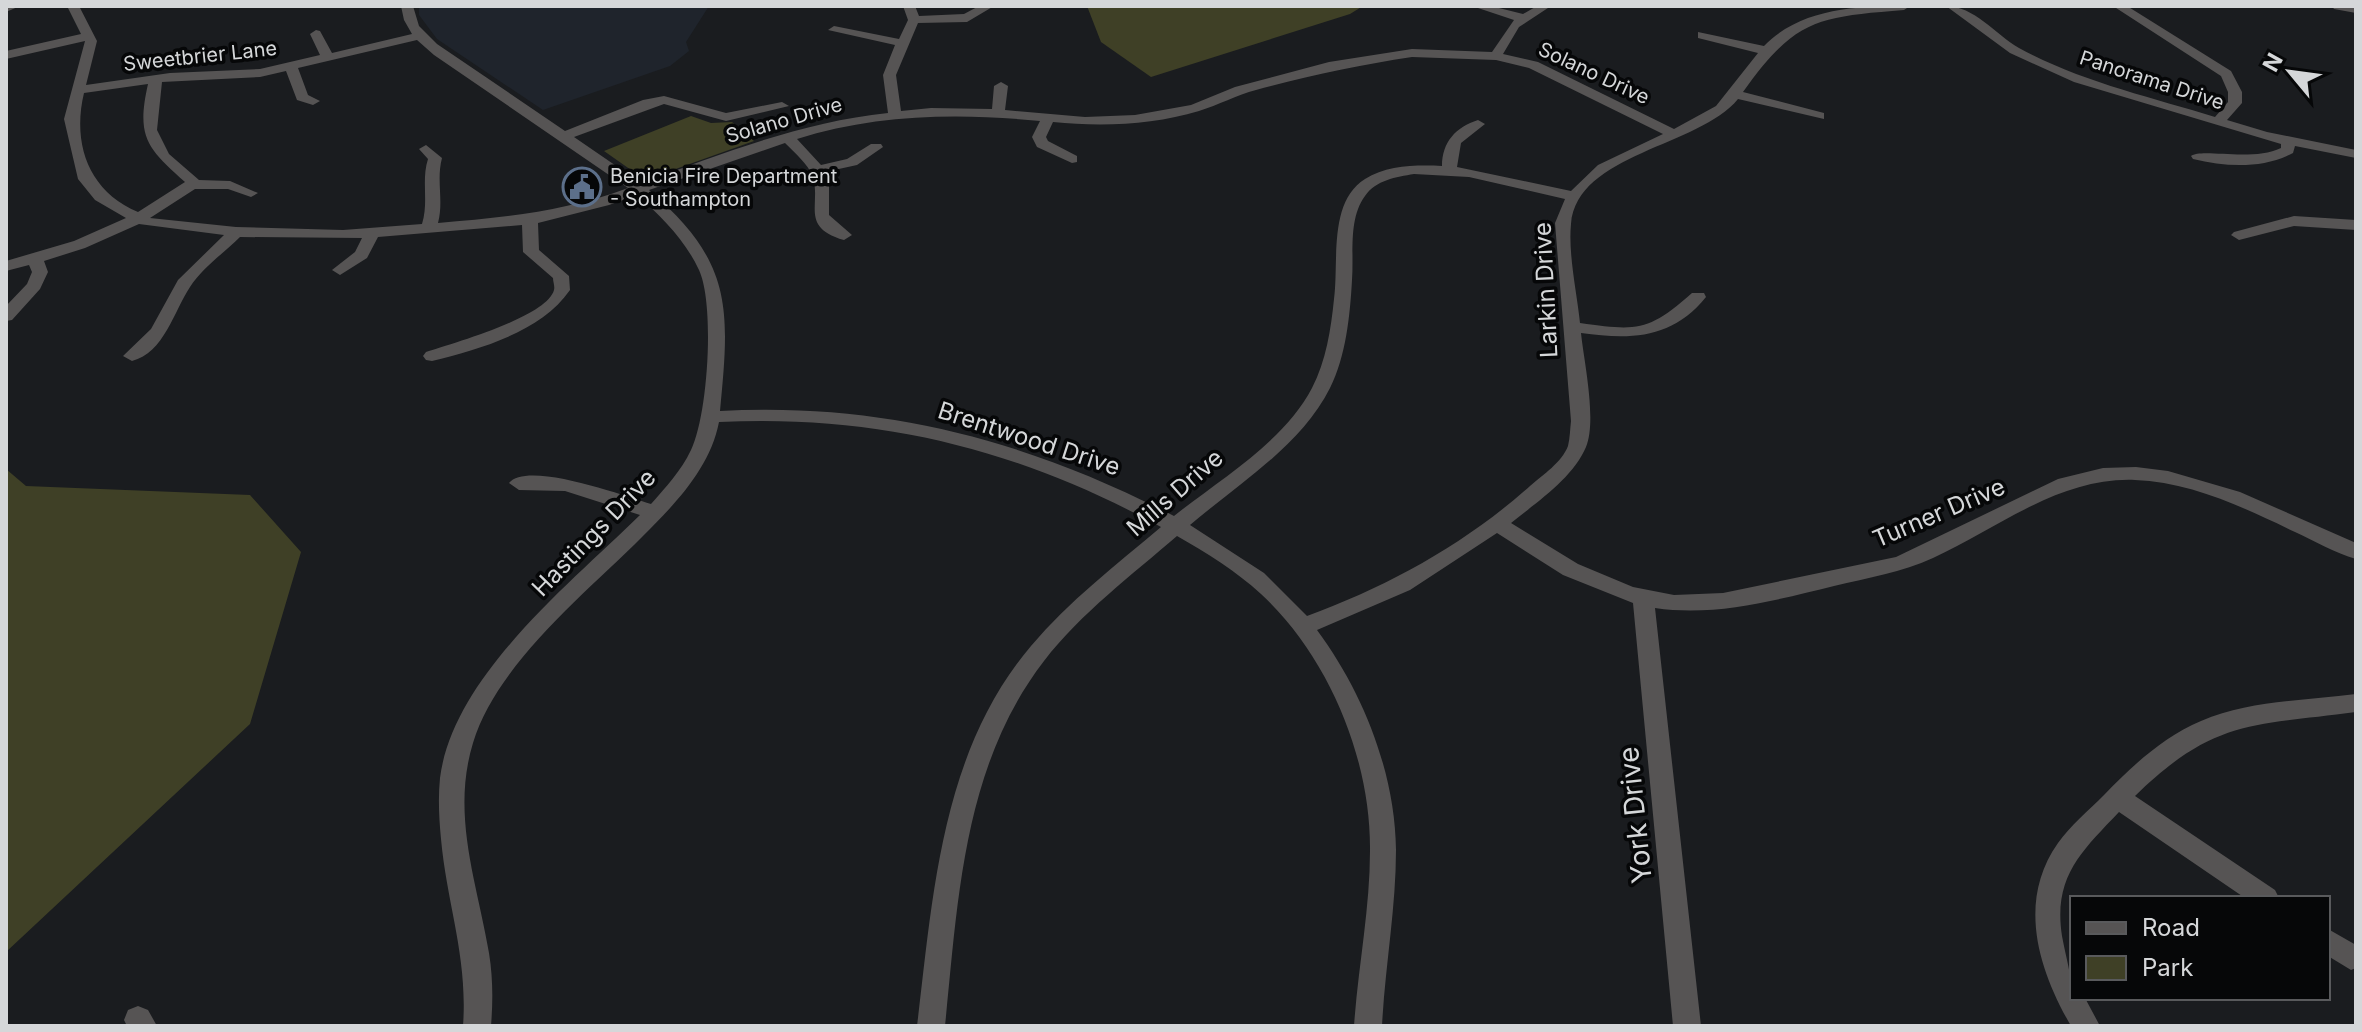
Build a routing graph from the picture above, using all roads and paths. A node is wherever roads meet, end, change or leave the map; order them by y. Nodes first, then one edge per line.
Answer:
1 (14, 6) edge
2 (73, 6) edge
3 (407, 6) edge
4 (909, 6) edge
5 (988, 6) edge
6 (1478, 6) edge
7 (1545, 6) edge
8 (1904, 6) edge
9 (1952, 6) edge
10 (2119, 6) edge
11 (2338, 6) edge
12 (6, 8) edge
13 (2356, 9) edge
14 (1522, 18) junction
15 (914, 20) junction
16 (834, 30) dead end
17 (316, 34) dead end
18 (1702, 35) dead end
19 (89, 36) junction
20 (419, 36) junction
21 (902, 43) junction
22 (1767, 51) junction
23 (6, 55) edge
24 (1496, 56) junction
25 (328, 58) junction
26 (291, 67) junction
27 (156, 79) junction
28 (1001, 86) dead end
29 (78, 90) junction
30 (1734, 94) junction
31 (313, 101) dead end
32 (782, 106) dead end
33 (998, 113) junction
34 (895, 115) junction
35 (1819, 116) dead end
36 (1048, 119) junction
37 (2218, 122) junction
38 (1478, 124) dead end
39 (1676, 135) junction
40 (563, 136) junction
41 (787, 137) junction
42 (2288, 142) junction
43 (876, 147) dead end
44 (426, 149) dead end
45 (2356, 154) edge
46 (2198, 156) dead end
47 (1072, 159) dead end
48 (816, 170) junction
49 (1450, 170) junction
50 (192, 184) junction
51 (638, 189) junction
52 (251, 193) dead end
53 (1571, 196) junction
54 (137, 217) junction
55 (530, 220) junction
56 (2356, 225) edge
57 (429, 226) junction
58 (236, 232) junction
59 (372, 234) junction
60 (844, 235) dead end
61 (2239, 235) dead end
62 (35, 258) junction
63 (6, 266) edge
64 (340, 270) dead end
65 (1698, 297) dead end
66 (6, 316) edge
67 (1570, 327) junction
68 (132, 356) dead end
69 (432, 356) dead end
70 (710, 417) junction
71 (519, 483) dead end
72 (654, 512) junction
73 (1496, 522) junction
74 (1175, 526) junction
75 (2356, 552) edge
76 (1643, 598) junction
77 (1303, 626) junction
78 (2356, 703) edge
79 (2118, 798) junction
80 (2263, 896) edge
81 (2330, 942) edge
82 (2351, 957) dead end
83 (2070, 993) edge
84 (2073, 1000) edge
85 (477, 1026) edge
86 (931, 1026) edge
87 (1368, 1026) edge
88 (1687, 1026) edge
89 (2086, 1026) edge

1 - 12 street
2 - 19 street
3 - 20 street
4 - 15 street
5 - 15 street
6 - 14 street
7 - 14 street
8 - 22 street, Larkin Drive
9 - 37 street, Panorama Drive
10 - 37 street
11 - 13 street
14 - 24 street
15 - 21 street
16 - 21 street
17 - 25 street
18 - 22 street
19 - 23 street
19 - 29 street, Solano Drive
20 - 25 street, Sweetbrier Lane
20 - 40 street, Hastings Drive
21 - 34 street
22 - 30 street, Larkin Drive
24 - 36 street, Solano Drive
24 - 39 street, Solano Drive
25 - 26 street, Sweetbrier Lane
26 - 27 street, Sweetbrier Lane
26 - 31 street
27 - 29 street, Sweetbrier Lane
27 - 50 street
28 - 33 street
29 - 54 street, Solano Drive
30 - 35 street
30 - 39 street, Larkin Drive
32 - 40 street
33 - 34 street, Solano Drive
33 - 36 street, Solano Drive
34 - 41 street, Solano Drive
36 - 47 street
37 - 42 street, Panorama Drive
38 - 49 street
39 - 53 street, Larkin Drive
40 - 51 street, Hastings Drive
41 - 48 street
41 - 51 street, Solano Drive
42 - 45 street, Panorama Drive
42 - 46 street
43 - 48 street
44 - 57 street
48 - 60 street
49 - 53 street, Mills Drive
49 - 74 street, Mills Drive
50 - 52 street
50 - 54 street
51 - 55 street, Solano Drive
51 - 70 street, Hastings Drive
53 - 67 street, Larkin Drive
54 - 58 street, Solano Drive
54 - 62 street
55 - 57 street, Solano Drive
55 - 69 street
56 - 61 street
57 - 59 street, Solano Drive
58 - 59 street, Solano Drive
58 - 68 street
59 - 64 street
62 - 63 street
62 - 66 street
65 - 67 street
67 - 73 street, Larkin Drive
70 - 72 street, Hastings Drive
70 - 74 street, Brentwood Drive
71 - 72 street
72 - 85 street, Hastings Drive
73 - 76 street, Turner Drive
73 - 77 street, Larkin Drive
74 - 77 street, Brentwood Drive
74 - 86 street, Mills Drive
75 - 76 street, Turner Drive
76 - 88 street, York Drive
77 - 87 street, Brentwood Drive
78 - 79 street
79 - 80 street
79 - 83 street
81 - 82 street
84 - 89 street

